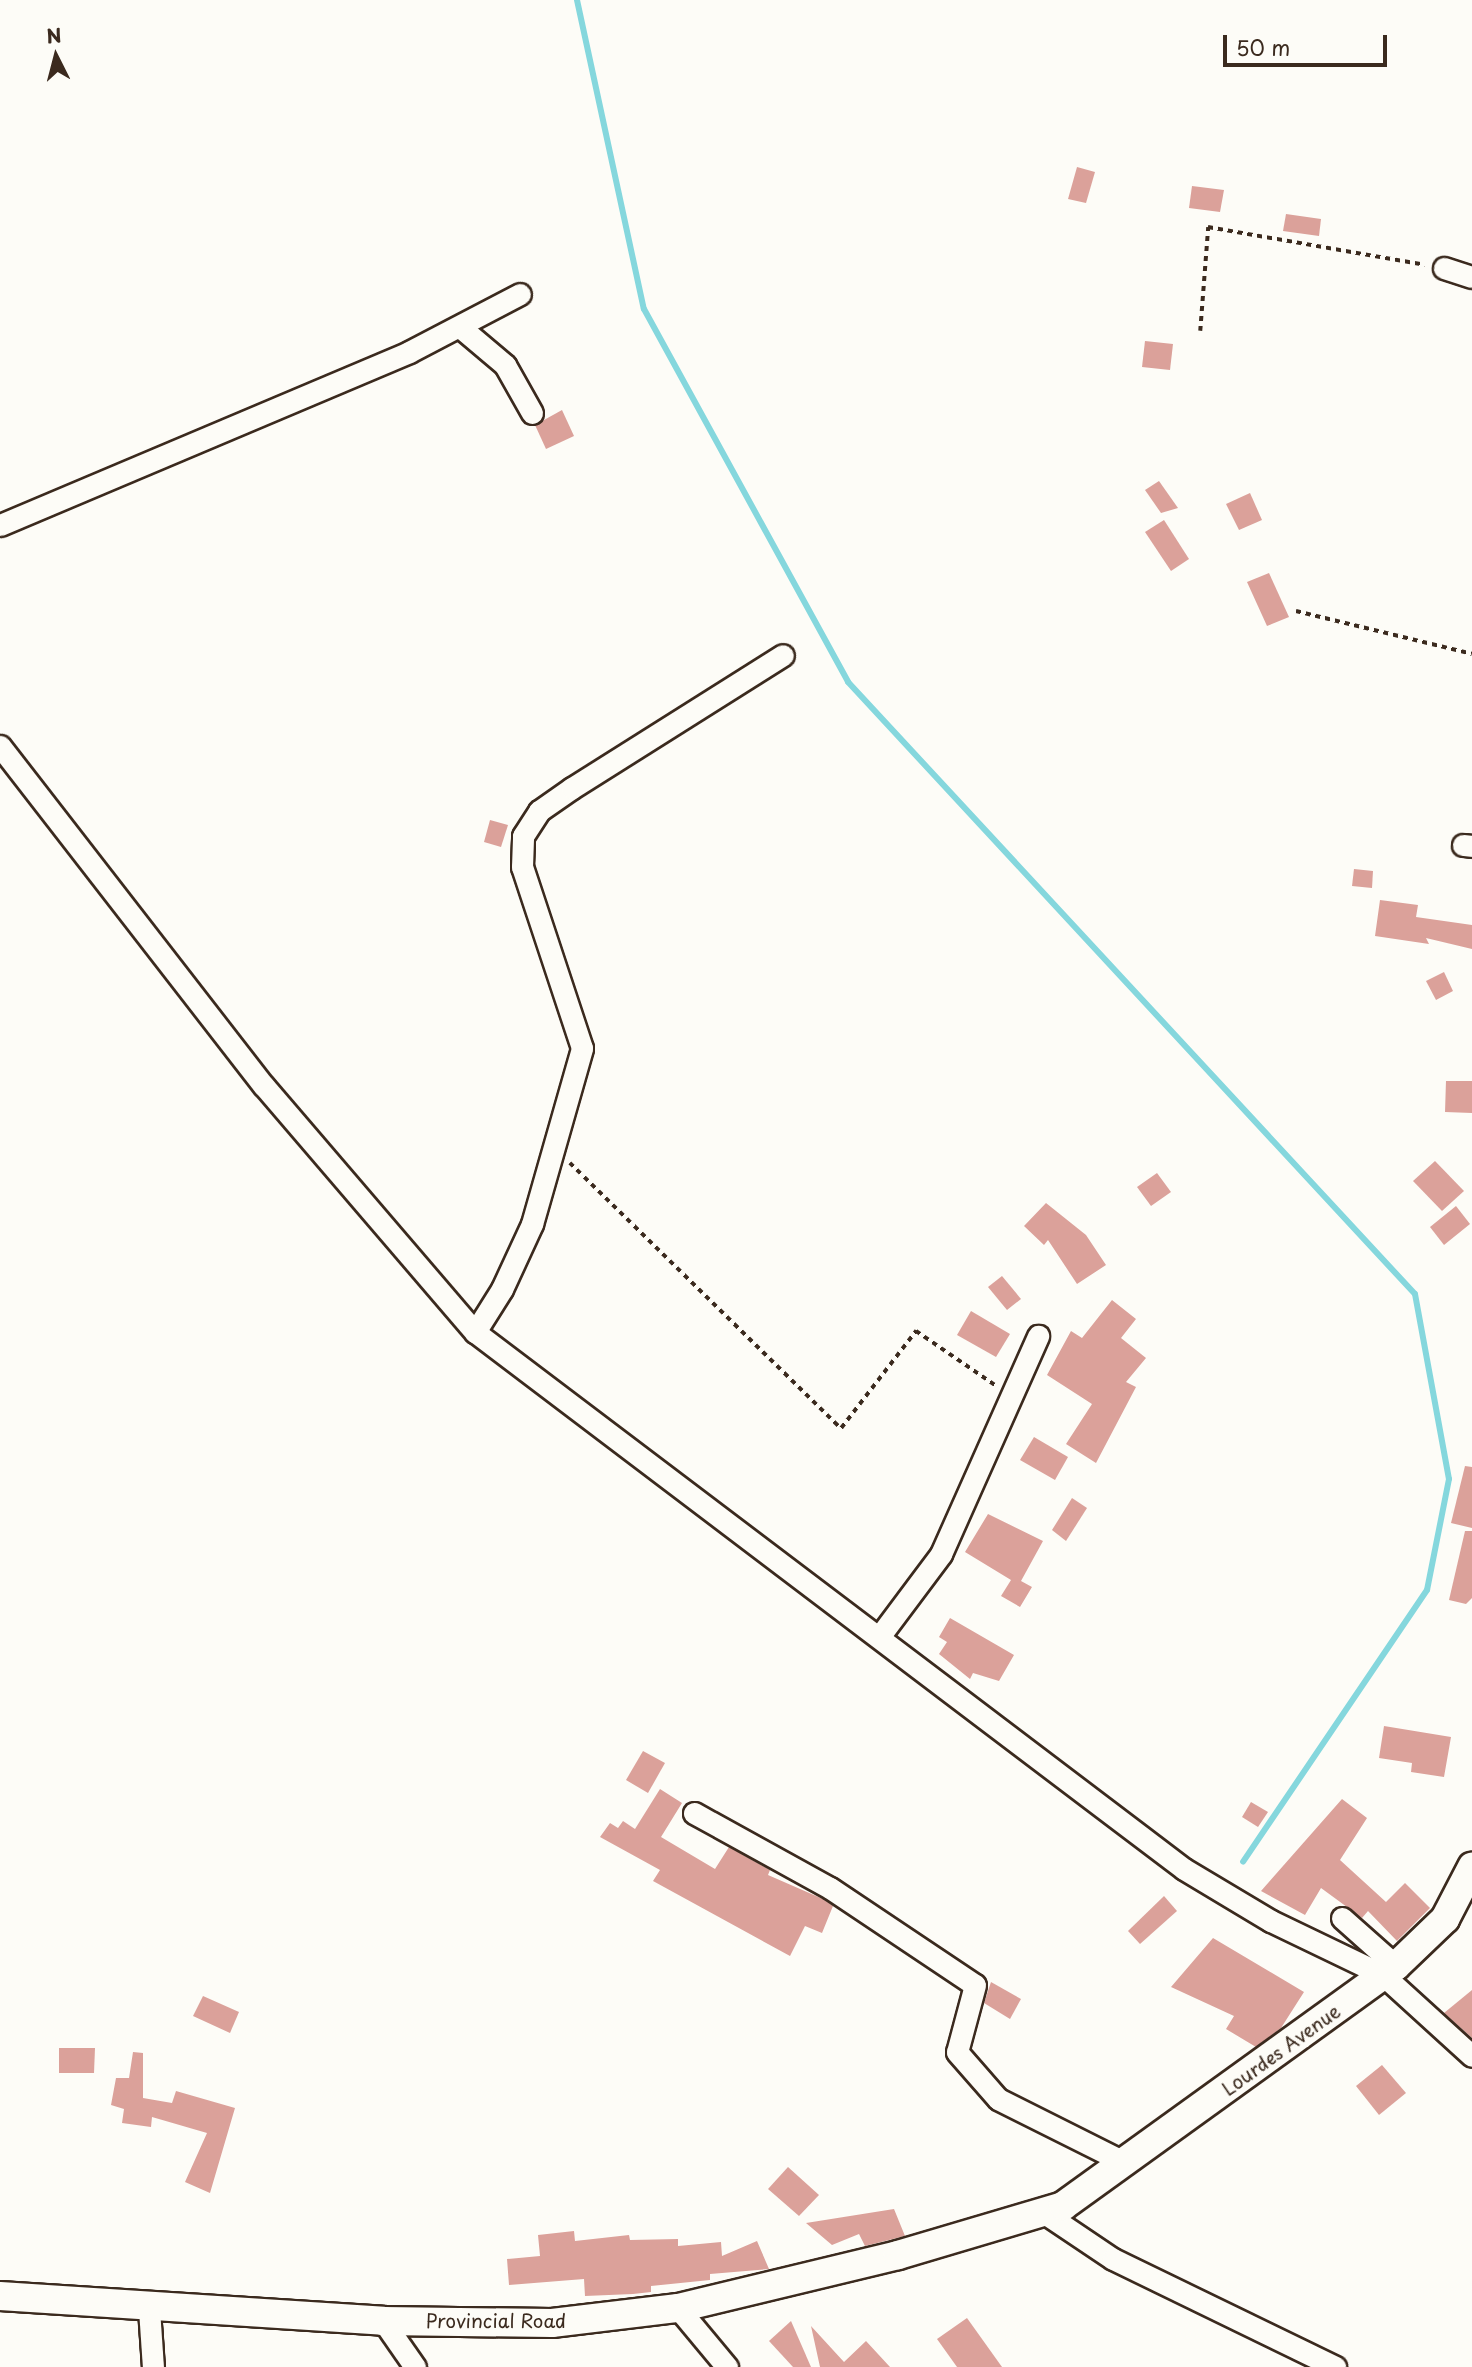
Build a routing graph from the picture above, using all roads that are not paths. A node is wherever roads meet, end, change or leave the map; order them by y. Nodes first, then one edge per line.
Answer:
1 (1444, 268) road end
2 (1472, 277) edge
3 (520, 295) dead end
4 (460, 327) junction
5 (532, 413) dead end
6 (0, 526) edge
7 (783, 654) dead end
8 (0, 746) edge
9 (475, 1332) junction
10 (1038, 1336) dead end
11 (879, 1637) junction
12 (694, 1812) dead end
13 (1472, 1867) edge
14 (1342, 1918) dead end
15 (1390, 1970) junction
16 (1472, 2056) edge
17 (1124, 2162) junction
18 (1053, 2209) junction
19 (0, 2297) edge
20 (678, 2308) junction
21 (149, 2309) junction
22 (383, 2321) junction
23 (153, 2367) edge
24 (415, 2367) edge
25 (727, 2367) edge
26 (1335, 2367) edge

1 - 2 street
3 - 4 street
4 - 5 street
4 - 6 street
7 - 9 street
8 - 9 street
9 - 11 street
10 - 11 street
11 - 15 street
12 - 17 street
13 - 15 main road, Lourdes Avenue
14 - 15 street
15 - 16 street
15 - 17 main road, Lourdes Avenue
17 - 18 main road, Lourdes Avenue
18 - 20 main road, Provincial Road
18 - 26 street
19 - 21 main road, Provincial Road
20 - 22 main road, Provincial Road
20 - 25 street
21 - 22 main road, Provincial Road
21 - 23 street
22 - 24 street

